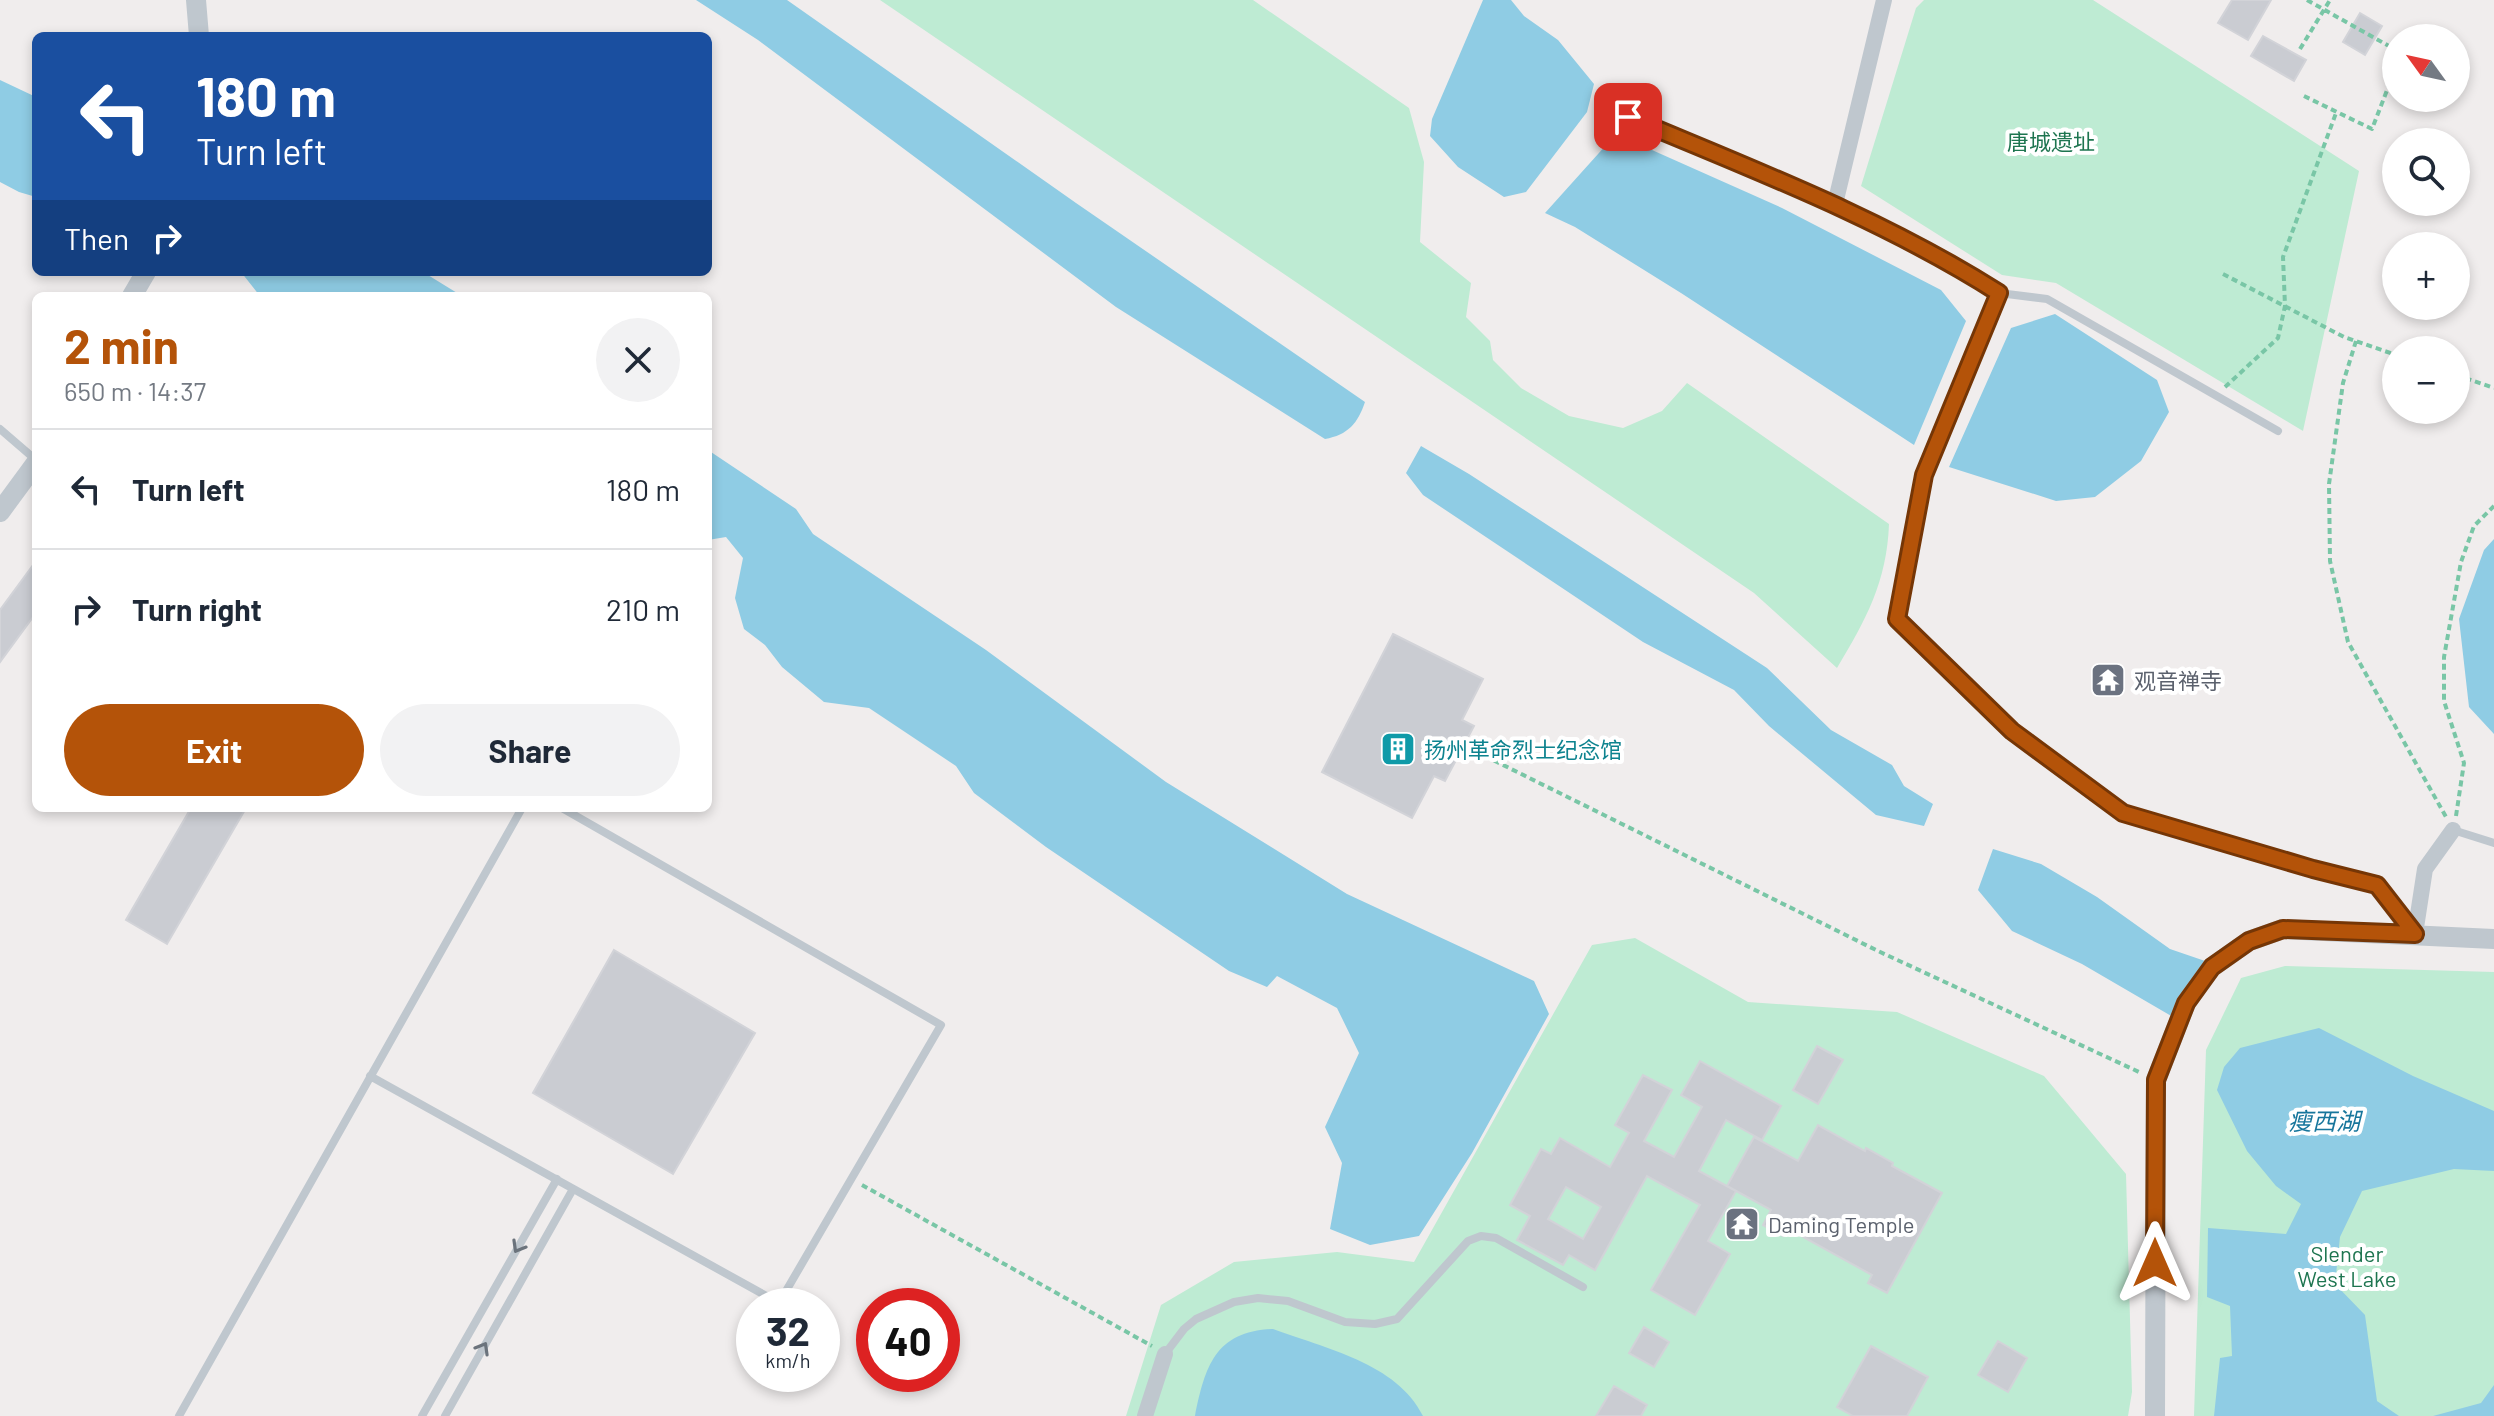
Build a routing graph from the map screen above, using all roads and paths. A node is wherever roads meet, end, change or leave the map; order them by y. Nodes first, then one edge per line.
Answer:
1 (196, 0) edge
2 (1884, 0) edge
3 (2307, 0) edge
4 (2330, 0) edge
5 (2324, 10) junction
6 (199, 32) edge
7 (2382, 42) edge
8 (2300, 49) dead end
9 (2304, 96) dead end
10 (2382, 103) edge
11 (2336, 113) junction
12 (1628, 117) dead end
13 (1835, 204) junction
14 (2223, 274) dead end
15 (1999, 293) junction
16 (2285, 306) junction
17 (2356, 341) junction
18 (2382, 350) edge
19 (2470, 380) edge
20 (2494, 388) edge
21 (2214, 396) junction
22 (0, 429) edge
23 (2278, 431) dead end
24 (32, 458) edge
25 (32, 468) edge
26 (2494, 506) edge
27 (0, 512) edge
28 (1485, 756) dead end
29 (520, 812) edge
30 (569, 812) edge
31 (2453, 830) junction
32 (2494, 843) edge
33 (2415, 934) junction
34 (2494, 939) edge
35 (370, 1076) junction
36 (2156, 1080) junction
37 (849, 1178) junction
38 (557, 1179) junction
39 (573, 1189) junction
40 (1583, 1287) dead end
41 (1165, 1354) junction
42 (179, 1416) edge
43 (422, 1416) edge
44 (445, 1416) edge
45 (1145, 1416) edge
46 (2155, 1416) edge

1 - 6 street
2 - 13 street
3 - 5 path
4 - 5 path
5 - 7 path
5 - 8 path
9 - 11 path
10 - 11 path
11 - 16 path
12 - 13 lane
13 - 15 lane
14 - 16 path
15 - 21 lane
15 - 33 lane
16 - 17 path
16 - 21 path
17 - 18 path
17 - 31 path
19 - 20 path
21 - 23 lane
22 - 24 lane
25 - 27 street
26 - 31 path
28 - 36 path
29 - 35 lane
30 - 37 lane
31 - 32 lane
31 - 33 street
33 - 34 street
33 - 36 street
35 - 38 lane
35 - 42 lane
36 - 46 street
37 - 39 lane
37 - 41 path
38 - 39 lane
38 -> 43 lane
44 -> 39 lane
40 - 41 lane
41 - 45 street

